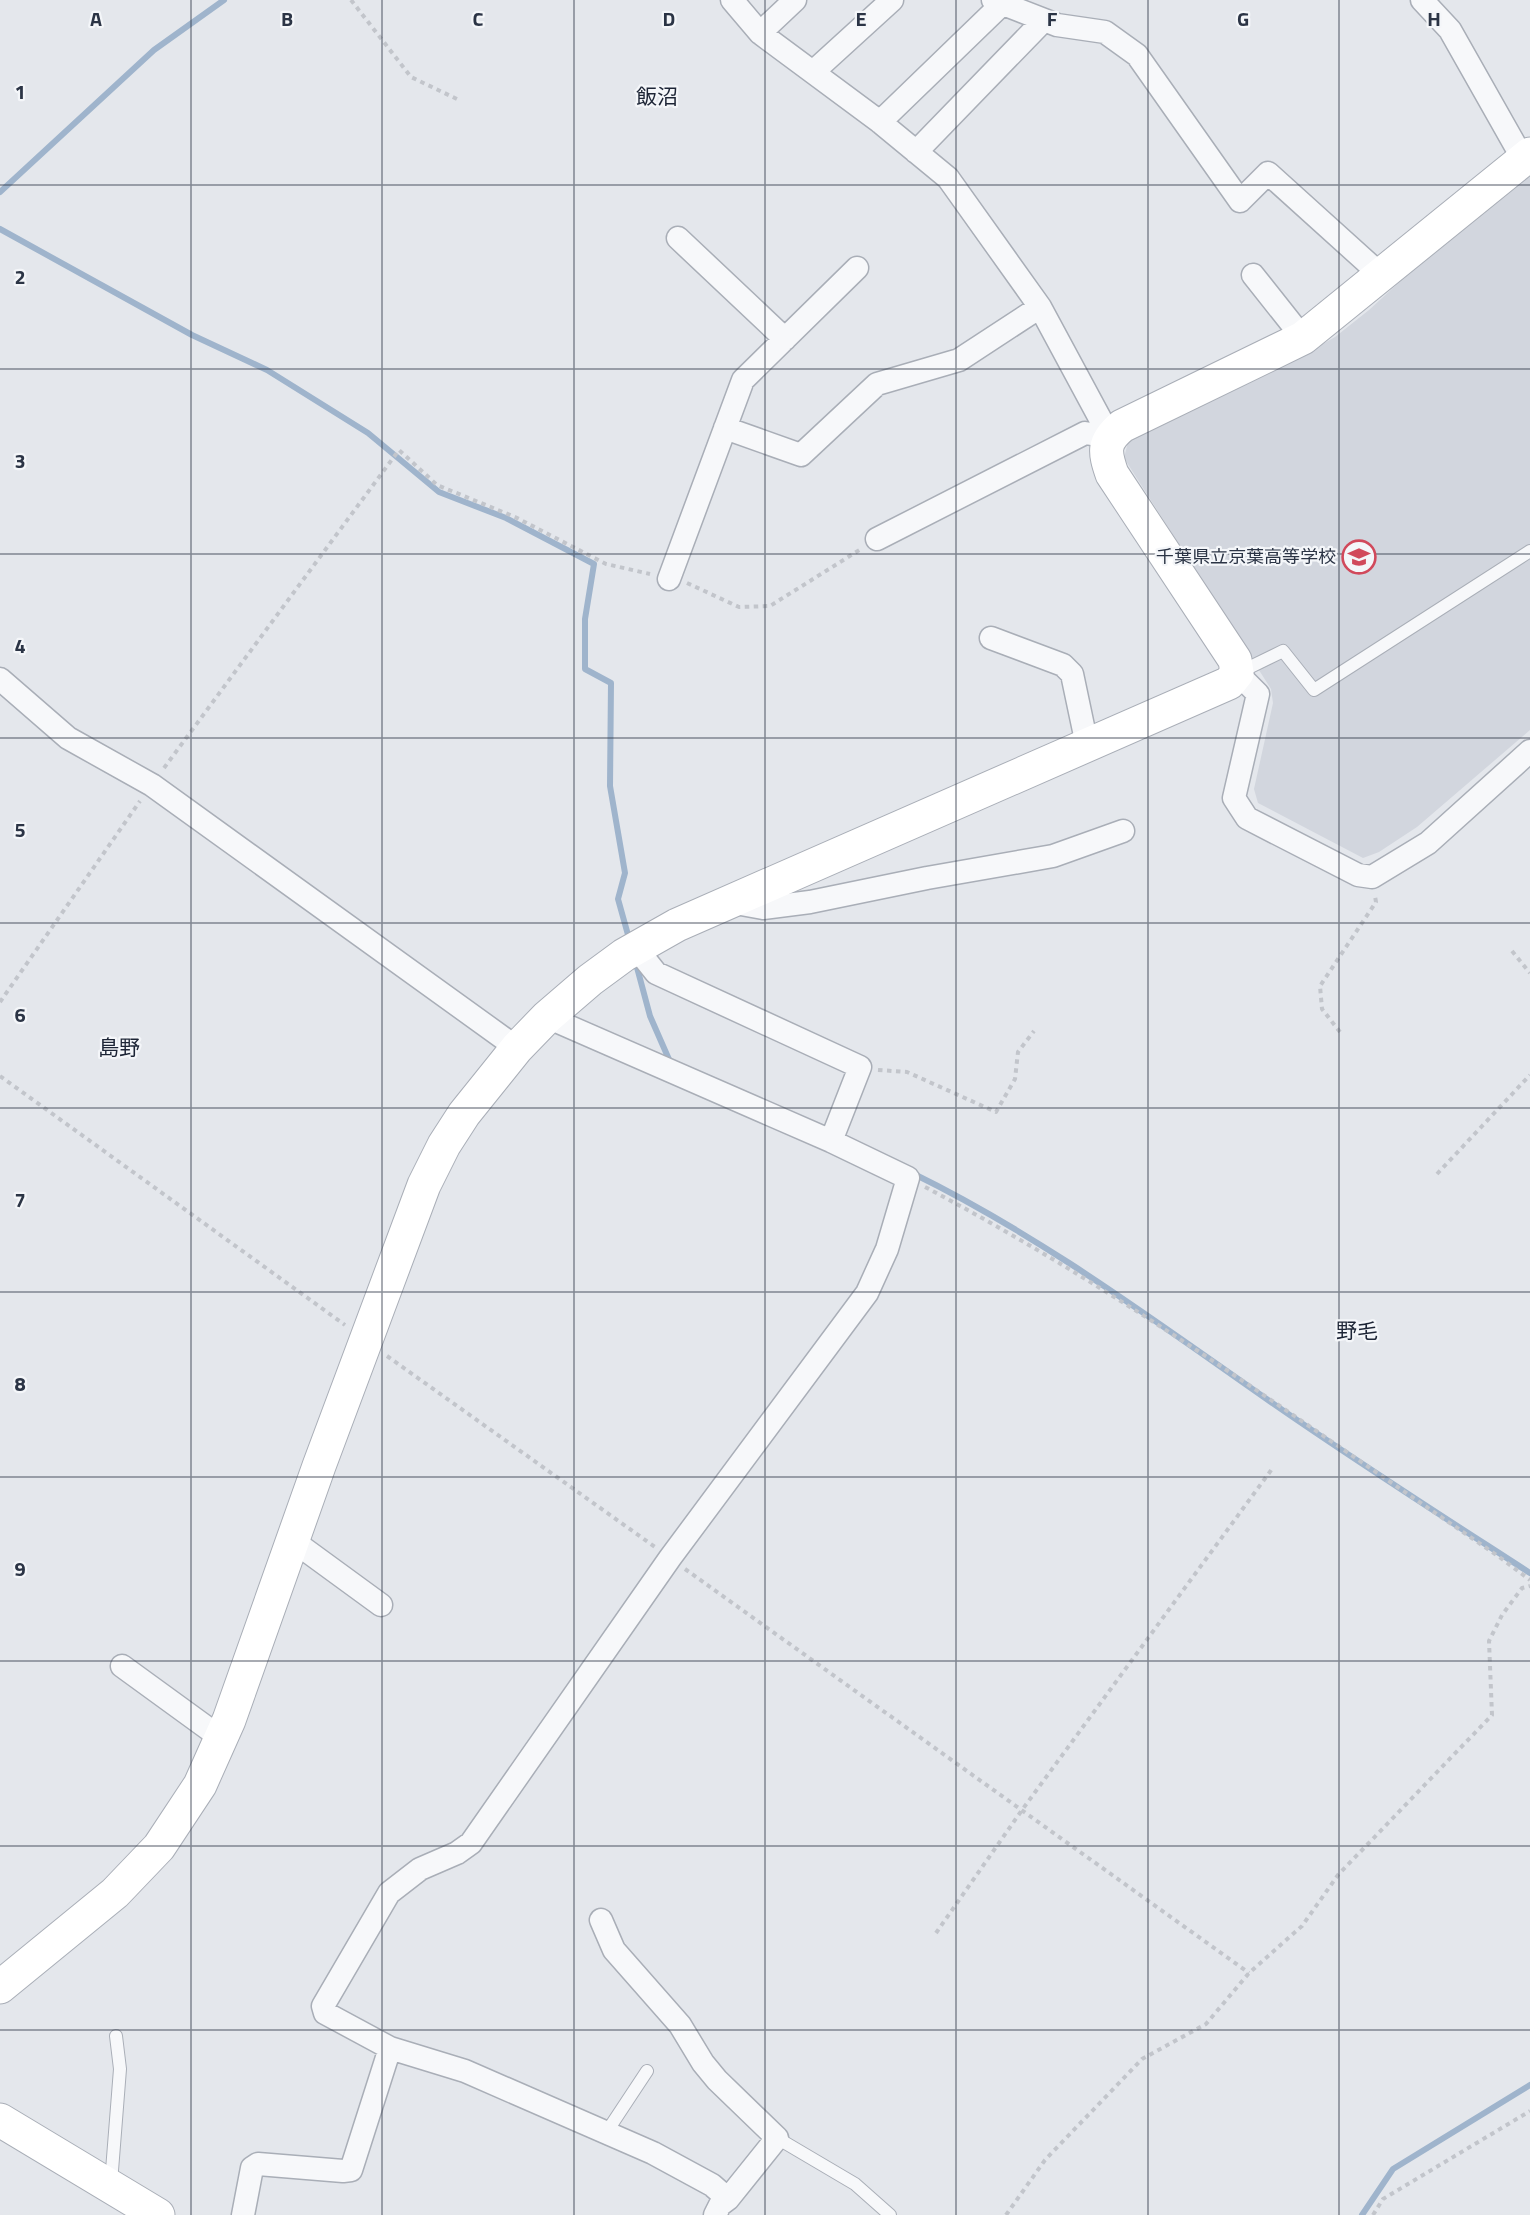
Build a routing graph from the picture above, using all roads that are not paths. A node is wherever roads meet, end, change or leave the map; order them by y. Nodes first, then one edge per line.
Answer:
1 (732, 0) edge
2 (795, 0) edge
3 (892, 0) edge
4 (1422, 0) edge
5 (997, 2) edge
6 (1044, 20) junction
7 (760, 33) junction
8 (813, 72) junction
9 (880, 122) junction
10 (916, 152) junction
11 (1527, 157) edge
12 (678, 238) dead end
13 (856, 268) dead end
14 (1253, 275) dead end
15 (1382, 275) junction
16 (1040, 307) junction
17 (1303, 338) junction
18 (785, 339) junction
19 (725, 428) junction
20 (1110, 437) junction
21 (877, 539) road end
22 (1530, 551) edge
23 (669, 579) road end
24 (991, 638) dead end
25 (1237, 673) junction
26 (0, 679) edge
27 (1087, 745) junction
28 (1530, 751) edge
29 (1123, 831) dead end
30 (728, 901) junction
31 (636, 948) junction
32 (547, 1017) junction
33 (517, 1048) junction
34 (831, 1141) junction
35 (292, 1540) junction
36 (381, 1605) dead end
37 (122, 1666) dead end
38 (221, 1738) junction
39 (601, 1920) dead end
40 (0, 1987) edge
41 (116, 2036) dead end
42 (390, 2048) junction
43 (647, 2071) dead end
44 (0, 2120) edge
45 (606, 2133) junction
46 (777, 2138) junction
47 (110, 2187) junction
48 (721, 2207) edge
49 (158, 2215) edge
50 (243, 2215) edge
51 (890, 2215) edge

1 - 7 street
2 - 7 street
3 - 8 street
4 - 11 street
5 - 6 street
5 - 9 street
6 - 10 street
6 - 15 street
7 - 8 street
8 - 9 street
9 - 10 street
10 - 16 street
11 - 15 street
12 - 18 street
13 - 18 street
14 - 17 street
15 - 17 street
16 - 19 street
16 - 20 street
17 - 20 street
18 - 19 street
19 - 23 street
20 - 21 street
20 - 25 street
22 - 25 lane
24 - 27 street
25 - 27 street
25 - 28 street
26 - 33 street
27 - 30 street
29 - 30 street
30 - 31 street
31 - 32 street
31 - 34 street
32 - 33 street
32 - 34 street
33 - 35 street
34 - 42 street
35 - 36 street
35 - 38 street
37 - 38 street
38 - 40 street
39 - 46 street
41 - 47 lane
42 - 45 street
42 - 50 street
43 - 45 lane
44 - 47 street
45 - 48 street
46 - 48 street
46 - 51 lane
47 - 49 street

